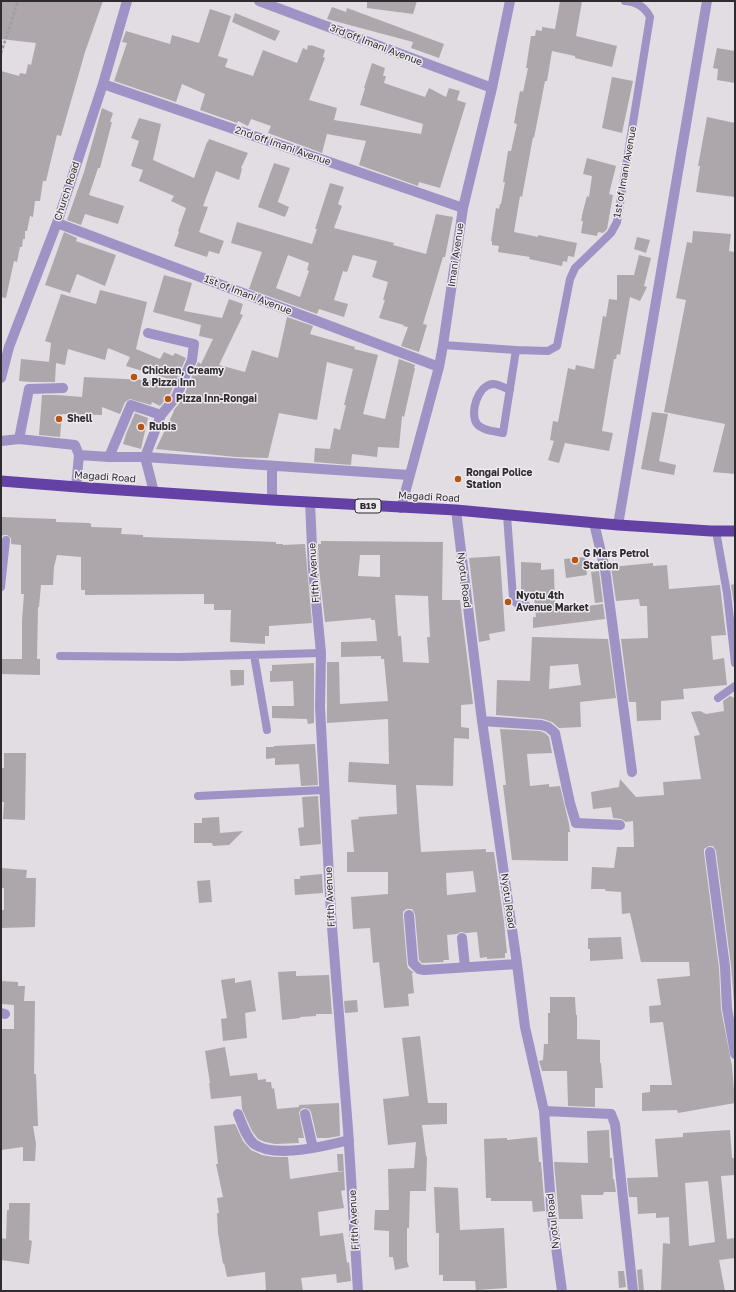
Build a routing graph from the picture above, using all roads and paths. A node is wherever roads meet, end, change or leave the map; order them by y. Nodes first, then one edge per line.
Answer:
1 (18, 1) edge
2 (127, 1) edge
3 (259, 1) edge
4 (510, 1) edge
5 (625, 1) edge
6 (708, 1) edge
7 (1, 53) edge
8 (103, 84) junction
9 (492, 88) junction
10 (463, 208) junction
11 (57, 223) junction
12 (148, 333) dead end
13 (443, 345) junction
14 (5, 346) edge
15 (516, 350) junction
16 (439, 367) junction
17 (1, 378) edge
18 (63, 388) dead end
19 (510, 390) junction
20 (161, 415) junction
21 (19, 439) junction
22 (1, 440) edge
23 (79, 455) junction
24 (109, 456) junction
25 (145, 456) junction
26 (272, 466) junction
27 (410, 475) junction
28 (1, 481) edge
29 (76, 487) junction
30 (154, 492) junction
31 (272, 500) junction
32 (310, 502) junction
33 (401, 508) junction
34 (456, 510) junction
35 (507, 515) junction
36 (594, 523) junction
37 (618, 525) junction
38 (716, 531) junction
39 (735, 533) edge
40 (6, 540) dead end
41 (1, 587) edge
42 (526, 605) dead end
43 (321, 653) junction
44 (254, 655) junction
45 (60, 656) dead end
46 (735, 663) edge
47 (735, 686) edge
48 (718, 698) dead end
49 (482, 721) junction
50 (267, 730) dead end
51 (632, 772) dead end
52 (324, 790) junction
53 (198, 796) dead end
54 (620, 825) dead end
55 (710, 852) dead end
56 (409, 915) dead end
57 (462, 938) dead end
58 (517, 964) junction
59 (465, 967) junction
60 (735, 1054) edge
61 (544, 1111) junction
62 (238, 1114) dead end
63 (305, 1114) dead end
64 (349, 1140) junction
65 (313, 1148) junction
66 (358, 1291) edge
67 (562, 1291) edge
68 (633, 1291) edge

1 - 7 path
2 - 8 street, Church Road
3 - 9 street, 3rd off Imani Avenue
4 - 9 street, Imani Avenue
5 - 15 lane, 1st of Imani Avenue
6 - 37 street
8 - 10 street, 2nd off Imani Avenue
8 - 11 street, Church Road
9 - 10 street, Imani Avenue
10 - 13 street, Imani Avenue
11 - 14 street, Church Road
11 - 16 street, 1st of Imani Avenue
12 - 20 street
13 - 15 lane, 1st of Imani Avenue
13 - 16 street, Imani Avenue
14 - 17 street, Church Road
15 - 19 lane
16 - 27 street, Imani Avenue
18 - 21 street
19 - 19 lane
20 - 24 street
20 - 25 street
21 - 22 street
21 - 23 street
23 - 24 street
23 - 29 street
24 - 25 street
25 - 26 street
25 - 30 street
26 - 27 street
26 - 31 street
27 - 33 street, Imani Avenue
28 - 29 highway, Magadi Road / B19
29 - 30 highway, Magadi Road / B19
30 - 31 highway, Magadi Road / B19
31 - 32 highway, Magadi Road / B19
32 - 33 highway, Magadi Road / B19
32 - 43 street, Fifth Avenue
33 - 34 highway, Magadi Road / B19
34 - 35 highway, Magadi Road / B19
34 - 49 street, Nyotu Road
35 - 36 highway, Magadi Road / B19
35 - 42 lane
36 - 37 highway, Magadi Road / B19
36 - 51 street
37 - 38 highway, Magadi Road / B19
38 - 39 highway, Magadi Road / B19
38 - 46 lane
40 - 41 lane
43 - 44 lane
43 - 52 street, Fifth Avenue
44 - 45 lane
44 - 50 lane
47 - 48 lane
49 - 54 street
49 - 58 street, Nyotu Road
52 - 53 lane
52 - 64 street, Fifth Avenue
55 - 60 street
56 - 59 street
57 - 59 street
58 - 59 street
58 - 61 street, Nyotu Road
61 - 67 street, Nyotu Road
61 - 68 street
62 - 65 street
63 - 65 street
64 - 65 street
64 - 66 street, Fifth Avenue

